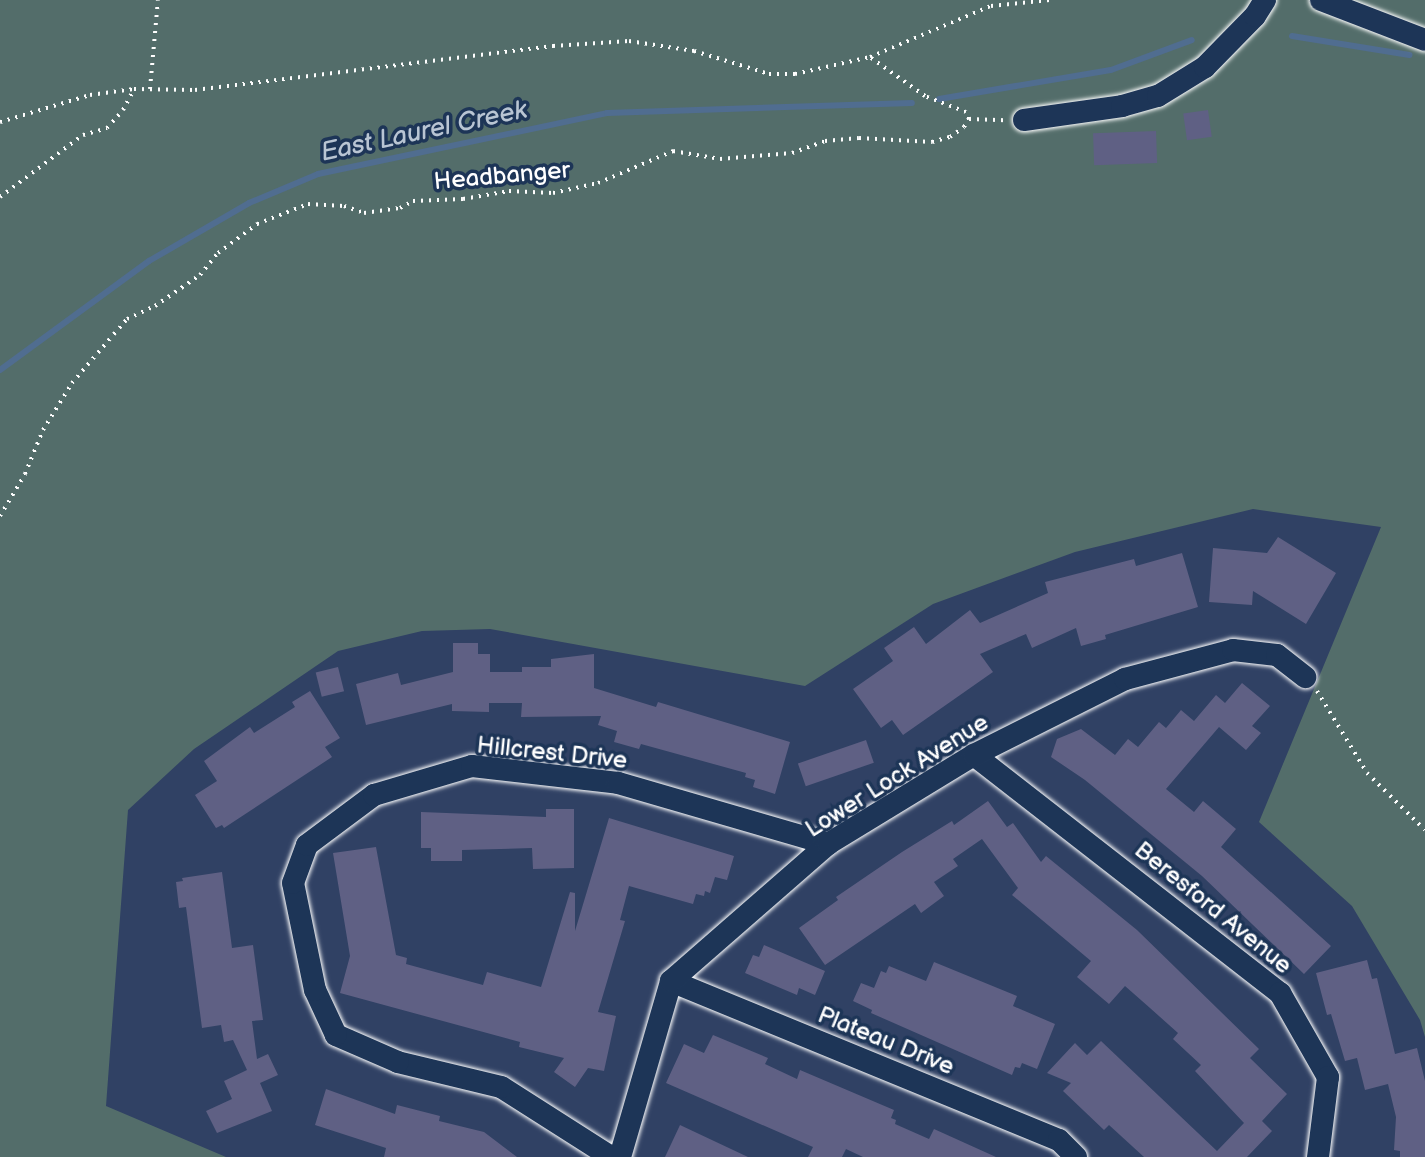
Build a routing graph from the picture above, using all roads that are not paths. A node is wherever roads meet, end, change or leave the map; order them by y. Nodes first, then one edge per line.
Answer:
1 (1321, 0) edge
2 (1260, 8) edge
3 (1425, 40) edge
4 (1024, 120) road end
5 (1305, 677) road end
6 (974, 755) junction
7 (828, 844) junction
8 (671, 981) junction
9 (611, 1157) edge
10 (620, 1157) edge
11 (1076, 1157) edge
12 (1318, 1157) edge

1 - 3 street
2 - 4 street
5 - 6 street, Lower Lock Avenue
6 - 7 street, Lower Lock Avenue
6 - 12 street, Beresford Avenue
7 - 8 street, Lower Lock Avenue
7 - 9 street, Hillcrest Drive
8 - 10 street
8 - 11 street, Plateau Drive

